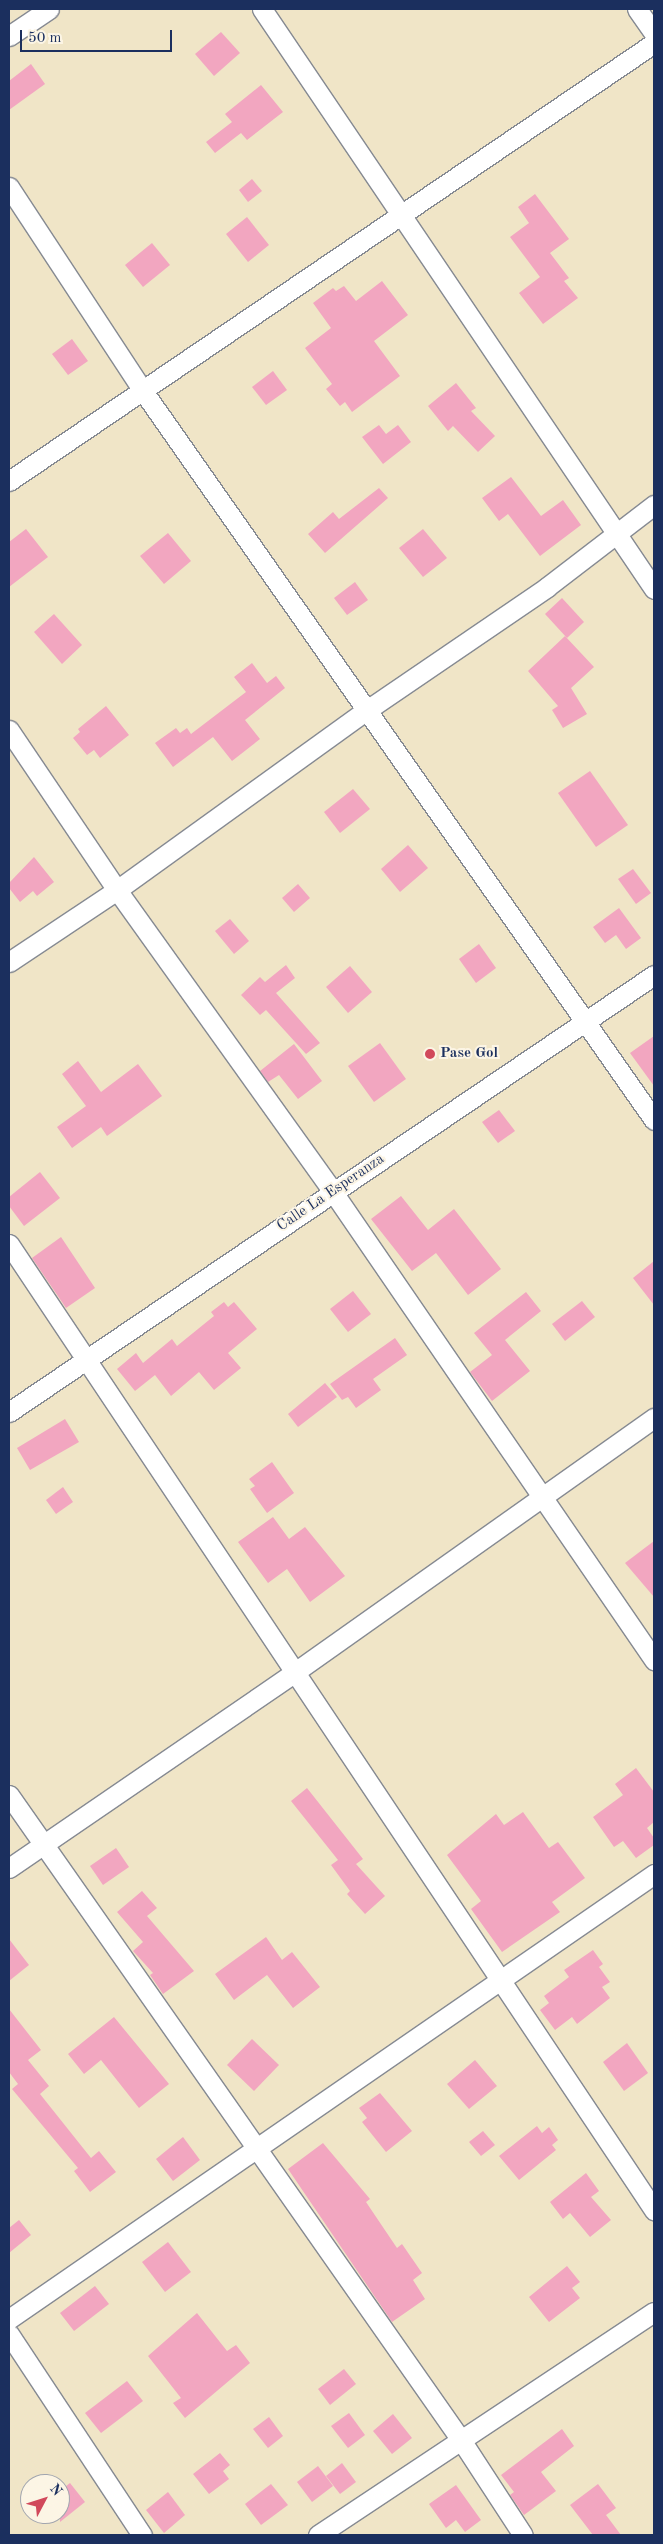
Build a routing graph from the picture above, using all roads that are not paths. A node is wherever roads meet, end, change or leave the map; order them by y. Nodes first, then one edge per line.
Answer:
1 (49, 9) edge
2 (262, 9) edge
3 (637, 9) edge
4 (654, 33) edge
5 (9, 36) edge
6 (654, 43) edge
7 (9, 187) edge
8 (402, 217) junction
9 (143, 390) junction
10 (9, 481) edge
11 (654, 505) edge
12 (616, 532) junction
13 (654, 589) edge
14 (367, 710) junction
15 (9, 730) edge
16 (117, 890) junction
17 (9, 962) edge
18 (654, 975) edge
19 (585, 1022) junction
20 (654, 1120) edge
21 (333, 1192) junction
22 (9, 1244) edge
23 (87, 1359) junction
24 (9, 1412) edge
25 (654, 1418) edge
26 (541, 1496) junction
27 (654, 1660) edge
28 (295, 1672) junction
29 (9, 1795) edge
30 (43, 1846) junction
31 (9, 1868) edge
32 (654, 1874) edge
33 (501, 1980) junction
34 (255, 2147) junction
35 (654, 2210) edge
36 (654, 2312) edge
37 (9, 2320) edge
38 (9, 2334) edge
39 (461, 2440) junction
40 (142, 2535) edge
41 (318, 2535) edge
42 (523, 2535) edge

1 - 5 street
2 - 8 street
3 - 4 street
6 - 8 street
7 - 9 street
8 - 9 street
8 - 12 street
9 - 10 street
9 - 14 street
11 - 12 street
12 - 13 street
12 - 14 street
14 - 16 street
14 - 19 street
15 - 16 street
16 - 17 street
16 - 21 street
18 - 19 street, Calle La Esperanza
19 - 20 street
19 - 21 street, Calle La Esperanza
21 - 23 street, Calle La Esperanza
21 - 26 street
22 - 23 street
23 - 24 street, Calle La Esperanza
23 - 28 street
25 - 26 street
26 - 27 street
26 - 28 street
28 - 30 street
28 - 33 street
29 - 30 street
30 - 31 street
30 - 34 street
32 - 33 street
33 - 34 street
33 - 35 street
34 - 37 street
34 - 39 street
36 - 39 street
38 - 40 street
39 - 41 street
39 - 42 street

